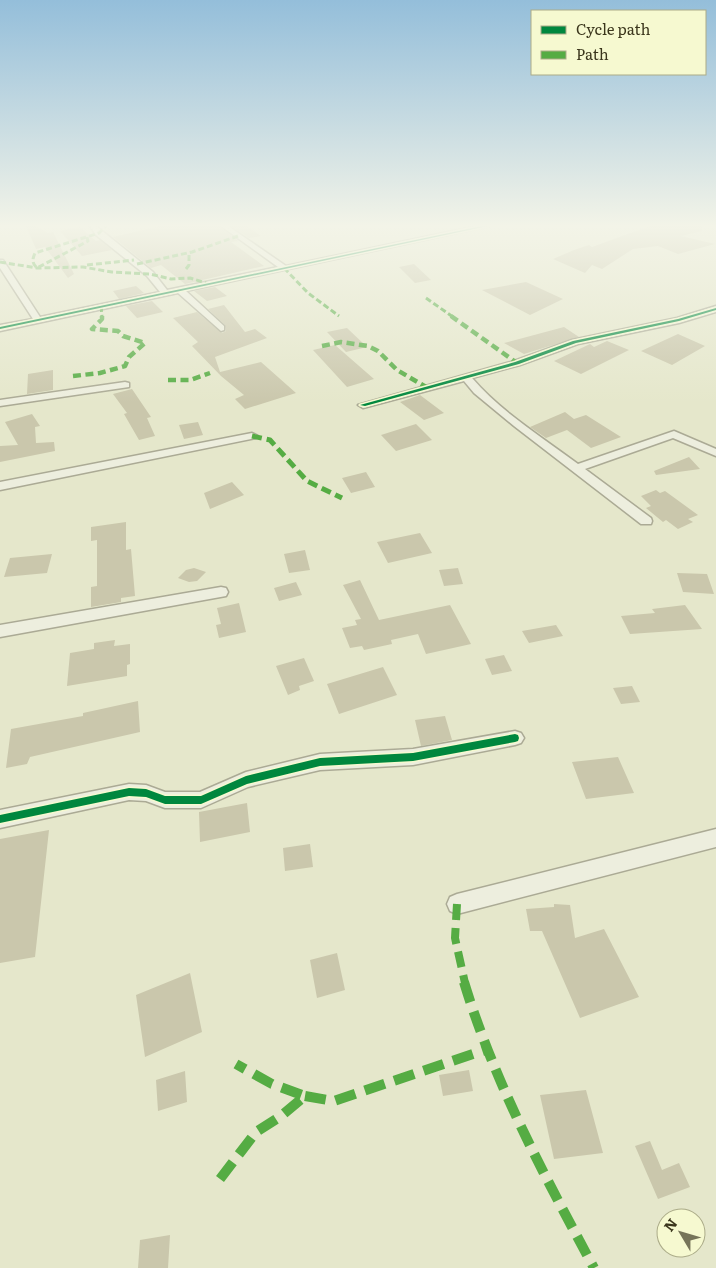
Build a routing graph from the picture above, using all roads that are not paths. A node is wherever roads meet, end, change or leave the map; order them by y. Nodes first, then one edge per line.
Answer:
1 (15, 285) edge
2 (159, 285) edge
3 (203, 285) edge
4 (180, 290) junction
5 (165, 293) junction
6 (716, 309) edge
7 (38, 320) junction
8 (0, 328) edge
9 (220, 328) dead end
10 (466, 377) junction
11 (126, 385) dead end
12 (0, 403) edge
13 (363, 405) dead end
14 (252, 436) dead end
15 (716, 453) edge
16 (576, 468) junction
17 (0, 486) edge
18 (646, 520) dead end
19 (221, 592) dead end
20 (0, 631) edge
21 (515, 738) dead end
22 (0, 819) edge
23 (716, 838) edge
24 (456, 904) dead end

1 - 7 street
2 - 5 street
3 - 4 street
4 - 5 street
4 - 9 street
5 - 7 street
6 - 10 street
7 - 8 street
10 - 13 street
10 - 16 street
11 - 12 street
14 - 17 street
15 - 16 street
16 - 18 street
19 - 20 street
21 - 22 street
23 - 24 street

